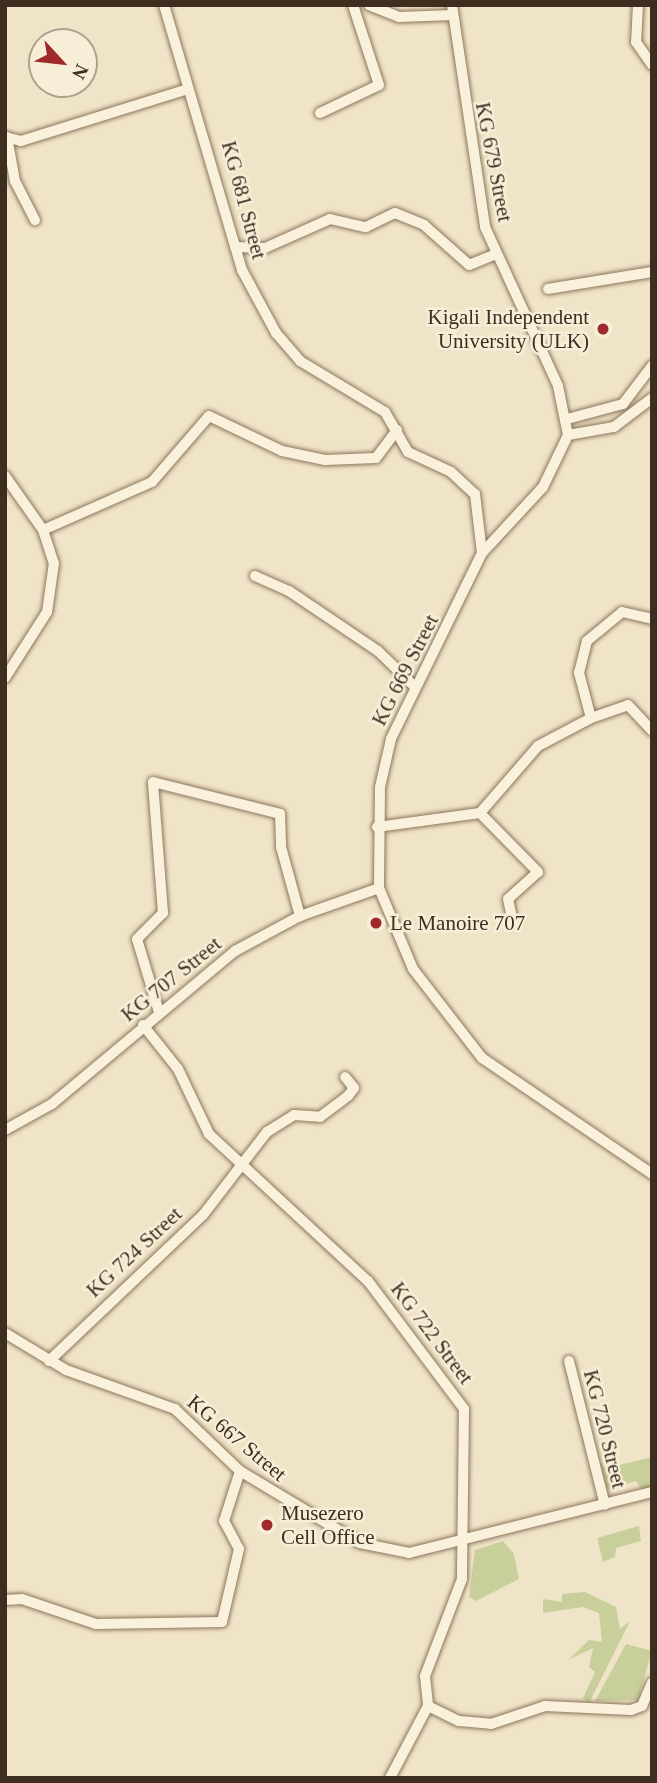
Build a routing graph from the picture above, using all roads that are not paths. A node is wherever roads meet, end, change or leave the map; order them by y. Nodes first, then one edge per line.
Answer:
1 (164, 5) edge
2 (353, 5) edge
3 (369, 5) edge
4 (638, 5) edge
5 (452, 10) edge
6 (652, 65) edge
7 (188, 89) junction
8 (320, 113) dead end
9 (6, 137) edge
10 (35, 220) dead end
11 (235, 247) junction
12 (496, 254) junction
13 (652, 272) edge
14 (548, 289) dead end
15 (652, 366) edge
16 (652, 398) edge
17 (567, 419) junction
18 (397, 430) junction
19 (568, 435) junction
20 (5, 475) edge
21 (43, 530) junction
22 (482, 553) junction
23 (255, 576) dead end
24 (652, 619) edge
25 (5, 678) edge
26 (415, 687) junction
27 (591, 718) junction
28 (652, 731) edge
29 (480, 813) junction
30 (377, 827) junction
31 (379, 888) junction
32 (300, 916) junction
33 (513, 923) dead end
34 (159, 1012) junction
35 (143, 1026) junction
36 (345, 1077) dead end
37 (5, 1130) edge
38 (239, 1165) junction
39 (652, 1174) edge
40 (5, 1333) edge
41 (49, 1361) junction
42 (569, 1361) dead end
43 (240, 1471) junction
44 (652, 1492) edge
45 (605, 1505) junction
46 (463, 1541) junction
47 (5, 1600) edge
48 (652, 1683) edge
49 (428, 1706) junction
50 (390, 1778) edge

1 - 7 street, KG 681 Street
2 - 8 street
3 - 5 street
4 - 6 street
5 - 12 street, KG 679 Street
7 - 9 street
7 - 11 street, KG 681 Street
9 - 10 street
11 - 12 street
11 - 18 street, KG 681 Street
12 - 17 street, KG 679 Street
13 - 14 street
15 - 17 street
16 - 19 street
17 - 19 street, KG 679 Street
18 - 21 street
18 - 22 street, KG 681 Street
19 - 22 street, KG 669 Street
20 - 21 street
21 - 25 street
22 - 26 street, KG 669 Street
23 - 26 street
24 - 27 street
26 - 30 street, KG 669 Street
27 - 28 street
27 - 29 street
29 - 30 street
29 - 33 street
30 - 31 street, KG 669 Street
31 - 32 street, KG 707 Street
31 - 39 street, KG 669 Street
32 - 34 street, KG 707 Street
32 - 34 street
34 - 35 street, KG 707 Street
35 - 37 street, KG 707 Street
35 - 38 street, KG 722 Street
36 - 38 street, KG 724 Street
38 - 41 street, KG 724 Street
38 - 46 street, KG 722 Street
40 - 41 street, KG 667 Street
41 - 43 street, KG 667 Street
42 - 45 street, KG 720 Street
43 - 46 street, KG 667 Street
43 - 47 street
44 - 45 street, KG 667 Street
45 - 46 street, KG 667 Street
46 - 49 street, KG 722 Street
48 - 49 street
49 - 50 street

